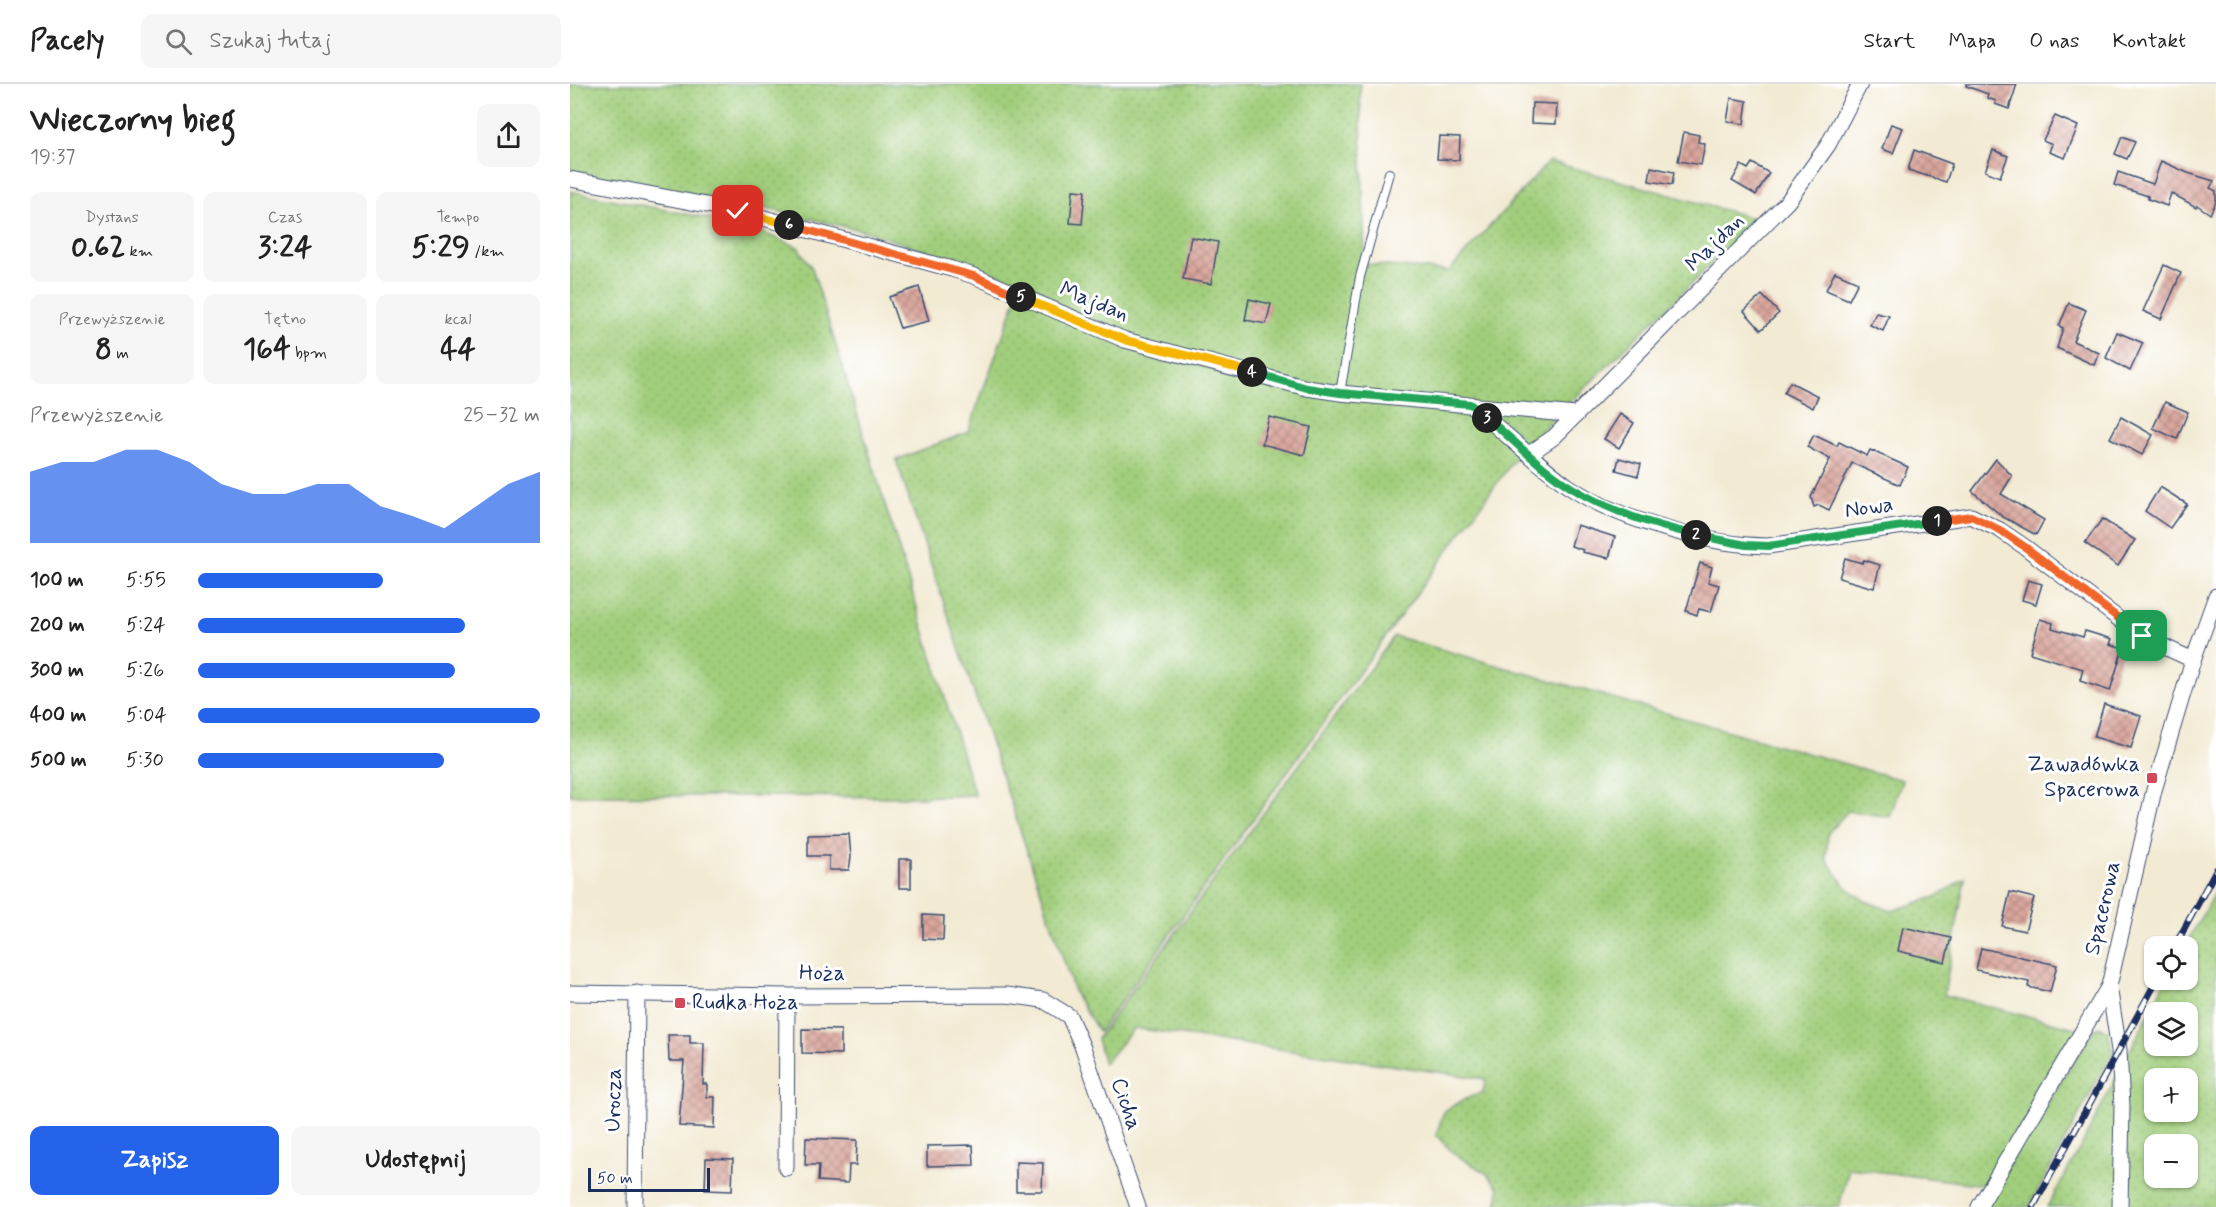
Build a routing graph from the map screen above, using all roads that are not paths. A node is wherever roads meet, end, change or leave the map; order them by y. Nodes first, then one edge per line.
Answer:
1 (1860, 84) edge
2 (1389, 173) dead end
3 (570, 179) edge
4 (1340, 393) junction
5 (1470, 404) junction
6 (1576, 415) junction
7 (1529, 454) junction
8 (2216, 596) edge
9 (2193, 660) junction
10 (2109, 986) junction
11 (570, 993) edge
12 (637, 993) junction
13 (787, 996) junction
14 (1069, 1016) joint
15 (786, 1168) dead end
16 (635, 1207) edge
17 (1138, 1207) edge
18 (1979, 1207) edge
19 (2120, 1207) edge

1 - 6 street, Majdan
2 - 4 lane
3 - 4 street, Majdan
4 - 5 street, Majdan
5 - 6 street, Majdan
5 - 7 street, Nowa
6 - 7 street, Majdan
7 - 9 street, Nowa
8 - 9 street, Spacerowa
9 - 10 street, Spacerowa
10 - 18 street, Spacerowa
10 - 19 street
11 - 12 street, Hoża
12 - 13 street, Hoża
12 - 16 street, Urocza
13 - 14 street, Hoża
13 - 15 street
14 - 17 street, Cicha

